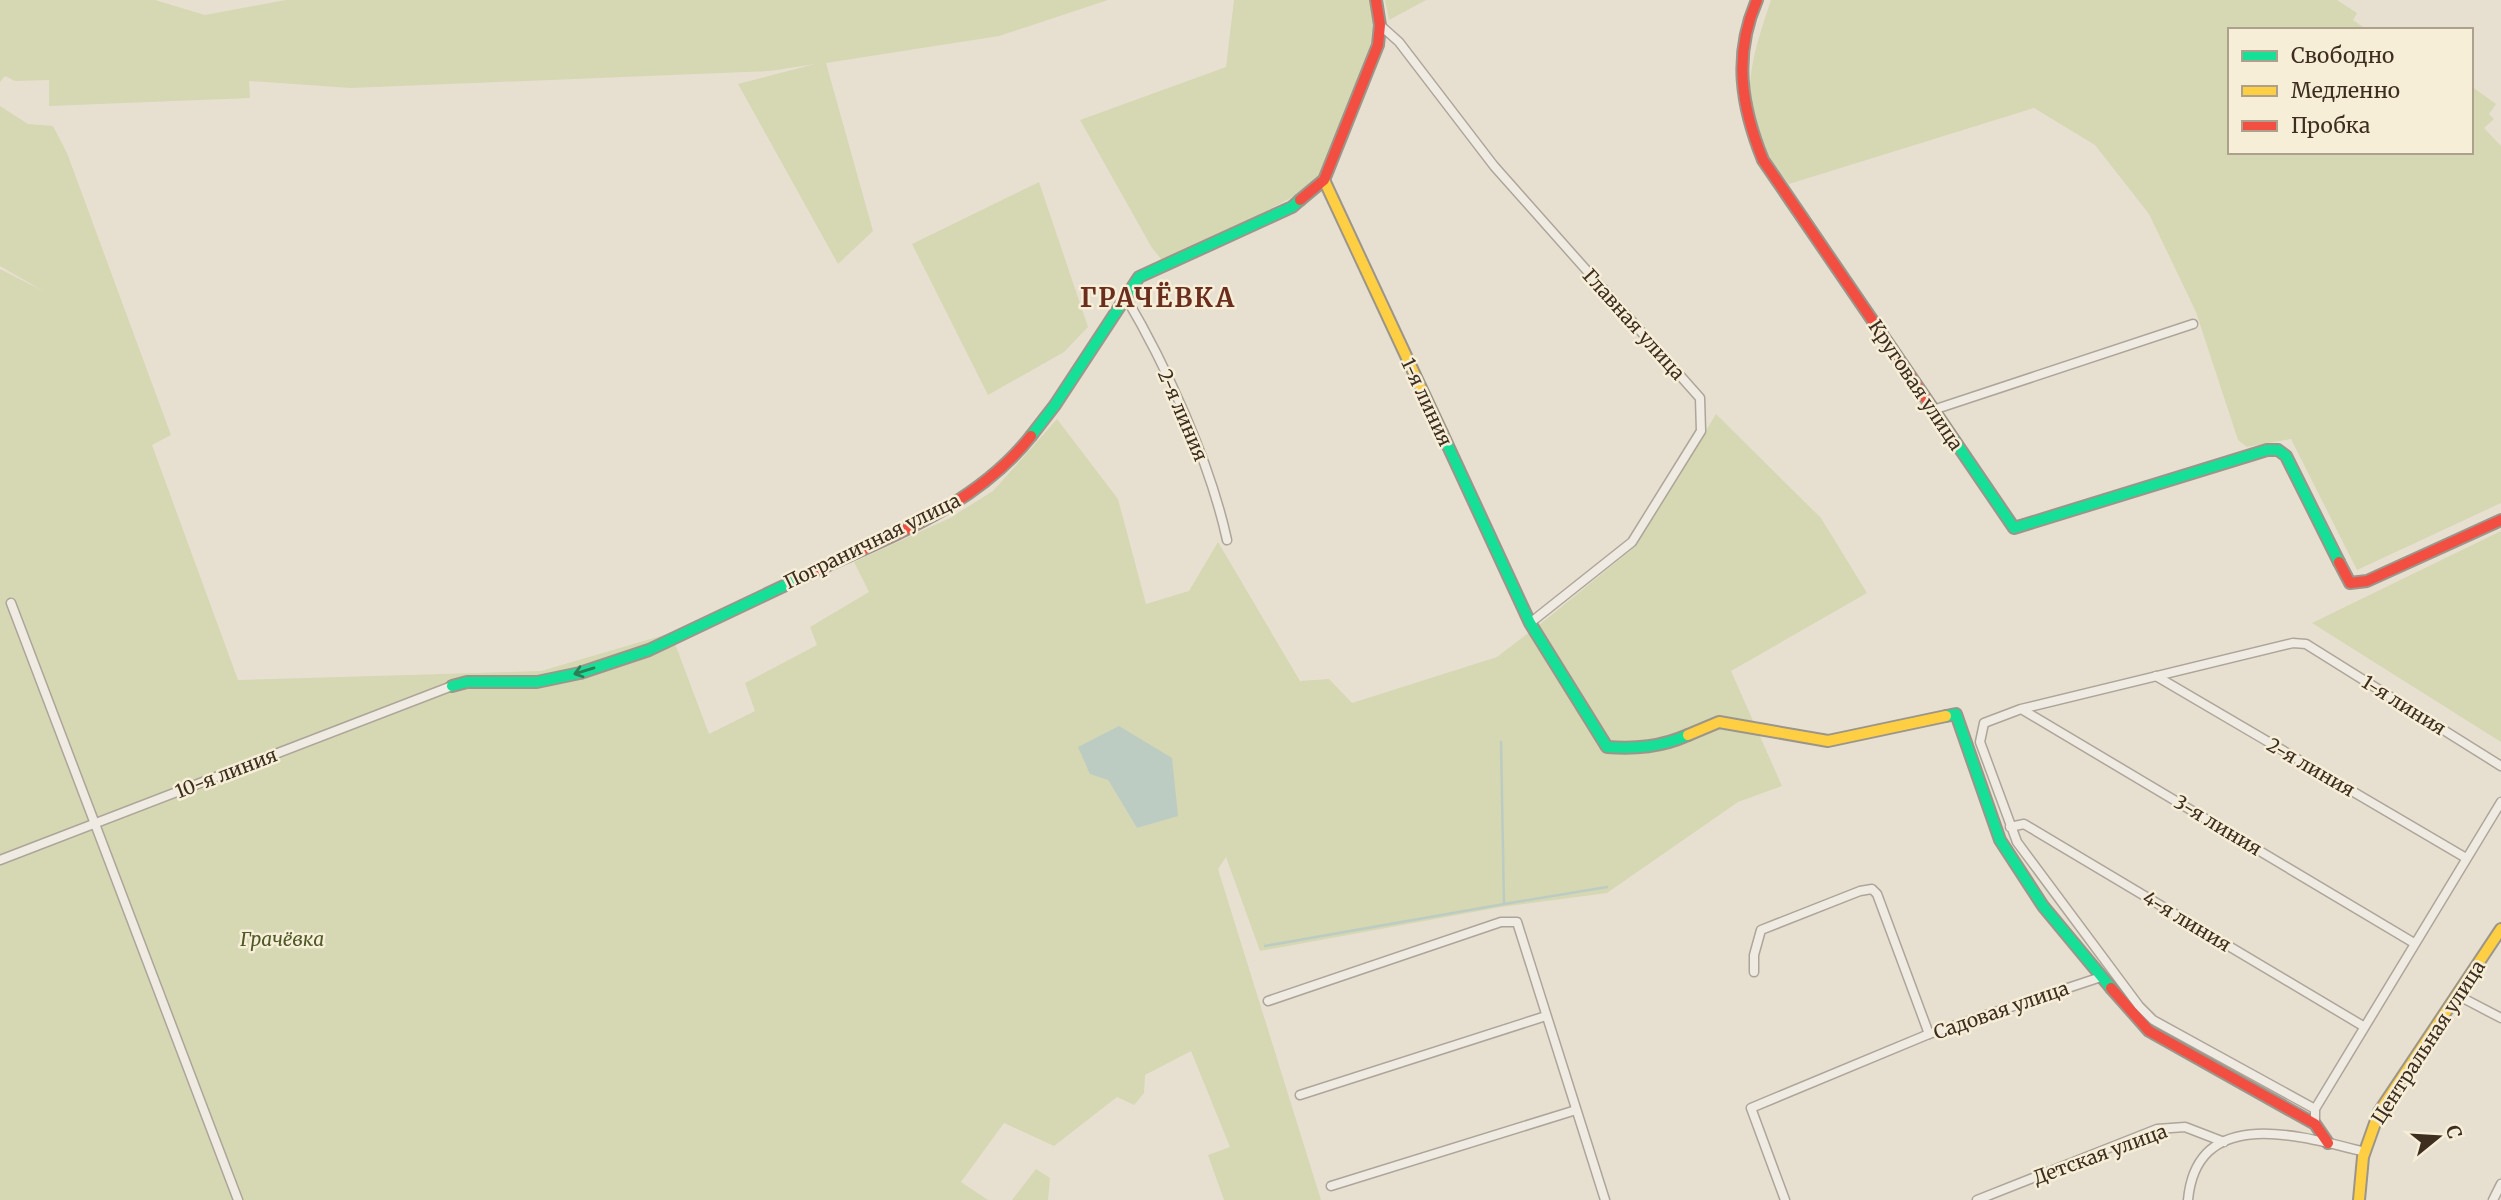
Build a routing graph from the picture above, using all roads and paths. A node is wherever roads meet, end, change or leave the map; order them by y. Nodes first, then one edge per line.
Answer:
1 (1376, 0) edge
2 (1757, 0) edge
3 (1380, 25) junction
4 (1324, 180) junction
5 (1125, 296) junction
6 (2193, 324) dead end
7 (1933, 410) junction
8 (2501, 520) edge
9 (1227, 540) dead end
10 (11, 603) dead end
11 (1530, 623) junction
12 (2155, 676) junction
13 (452, 687) joint
14 (2021, 709) junction
15 (2501, 766) edge
16 (2501, 802) edge
17 (95, 824) junction
18 (2010, 827) junction
19 (2466, 858) junction
20 (0, 860) edge
21 (2501, 929) edge
22 (2414, 943) junction
23 (1754, 972) dead end
24 (2101, 977) junction
25 (2457, 995) junction
26 (1268, 1001) dead end
27 (1546, 1016) junction
28 (2501, 1017) edge
29 (2363, 1026) junction
30 (1929, 1034) junction
31 (1300, 1095) dead end
32 (2315, 1109) junction
33 (1576, 1110) junction
34 (2315, 1124) junction
35 (2224, 1142) junction
36 (2328, 1143) junction
37 (2364, 1152) junction
38 (2501, 1184) edge
39 (1331, 1186) dead end
40 (238, 1200) edge
41 (1605, 1200) edge
42 (1785, 1200) edge
43 (1977, 1200) edge
44 (2188, 1200) edge
45 (2359, 1200) edge
46 (2493, 1200) edge

1 - 3 street, Пограничная улица
2 - 7 street, Круговая улица
3 - 4 street, Пограничная улица
3 - 11 street, Главная улица
4 - 5 street, Пограничная улица
4 - 11 street, 1-я линия
5 - 9 street, 2-я линия
5 -> 13 street, Пограничная улица
6 - 7 street
7 - 8 street, Круговая улица
10 - 17 street
11 - 24 street, 1-я линия
12 - 14 street
12 - 15 street, 1-я линия
12 - 19 street, 2-я линия
13 - 17 street, 10-я линия
14 - 18 street
14 - 22 street, 3-я линия
16 - 19 street
17 - 20 street, 10-я линия
17 - 40 street
18 - 29 street, 4-я линия
18 - 32 street
19 - 22 street
21 - 25 street, Центральная улица
22 - 29 street
23 - 30 street
24 - 30 street, Садовая улица
24 - 34 street
25 - 28 street
25 - 37 street, Центральная улица
26 - 27 street
27 - 31 street
27 - 33 street
29 - 32 street
30 - 42 street, Садовая улица
32 - 34 street
33 - 39 street
33 - 41 street
34 - 36 street
35 - 36 street
35 - 43 street, Детская улица
35 - 44 street
36 - 37 street
37 - 45 street, Центральная улица
38 - 46 street

